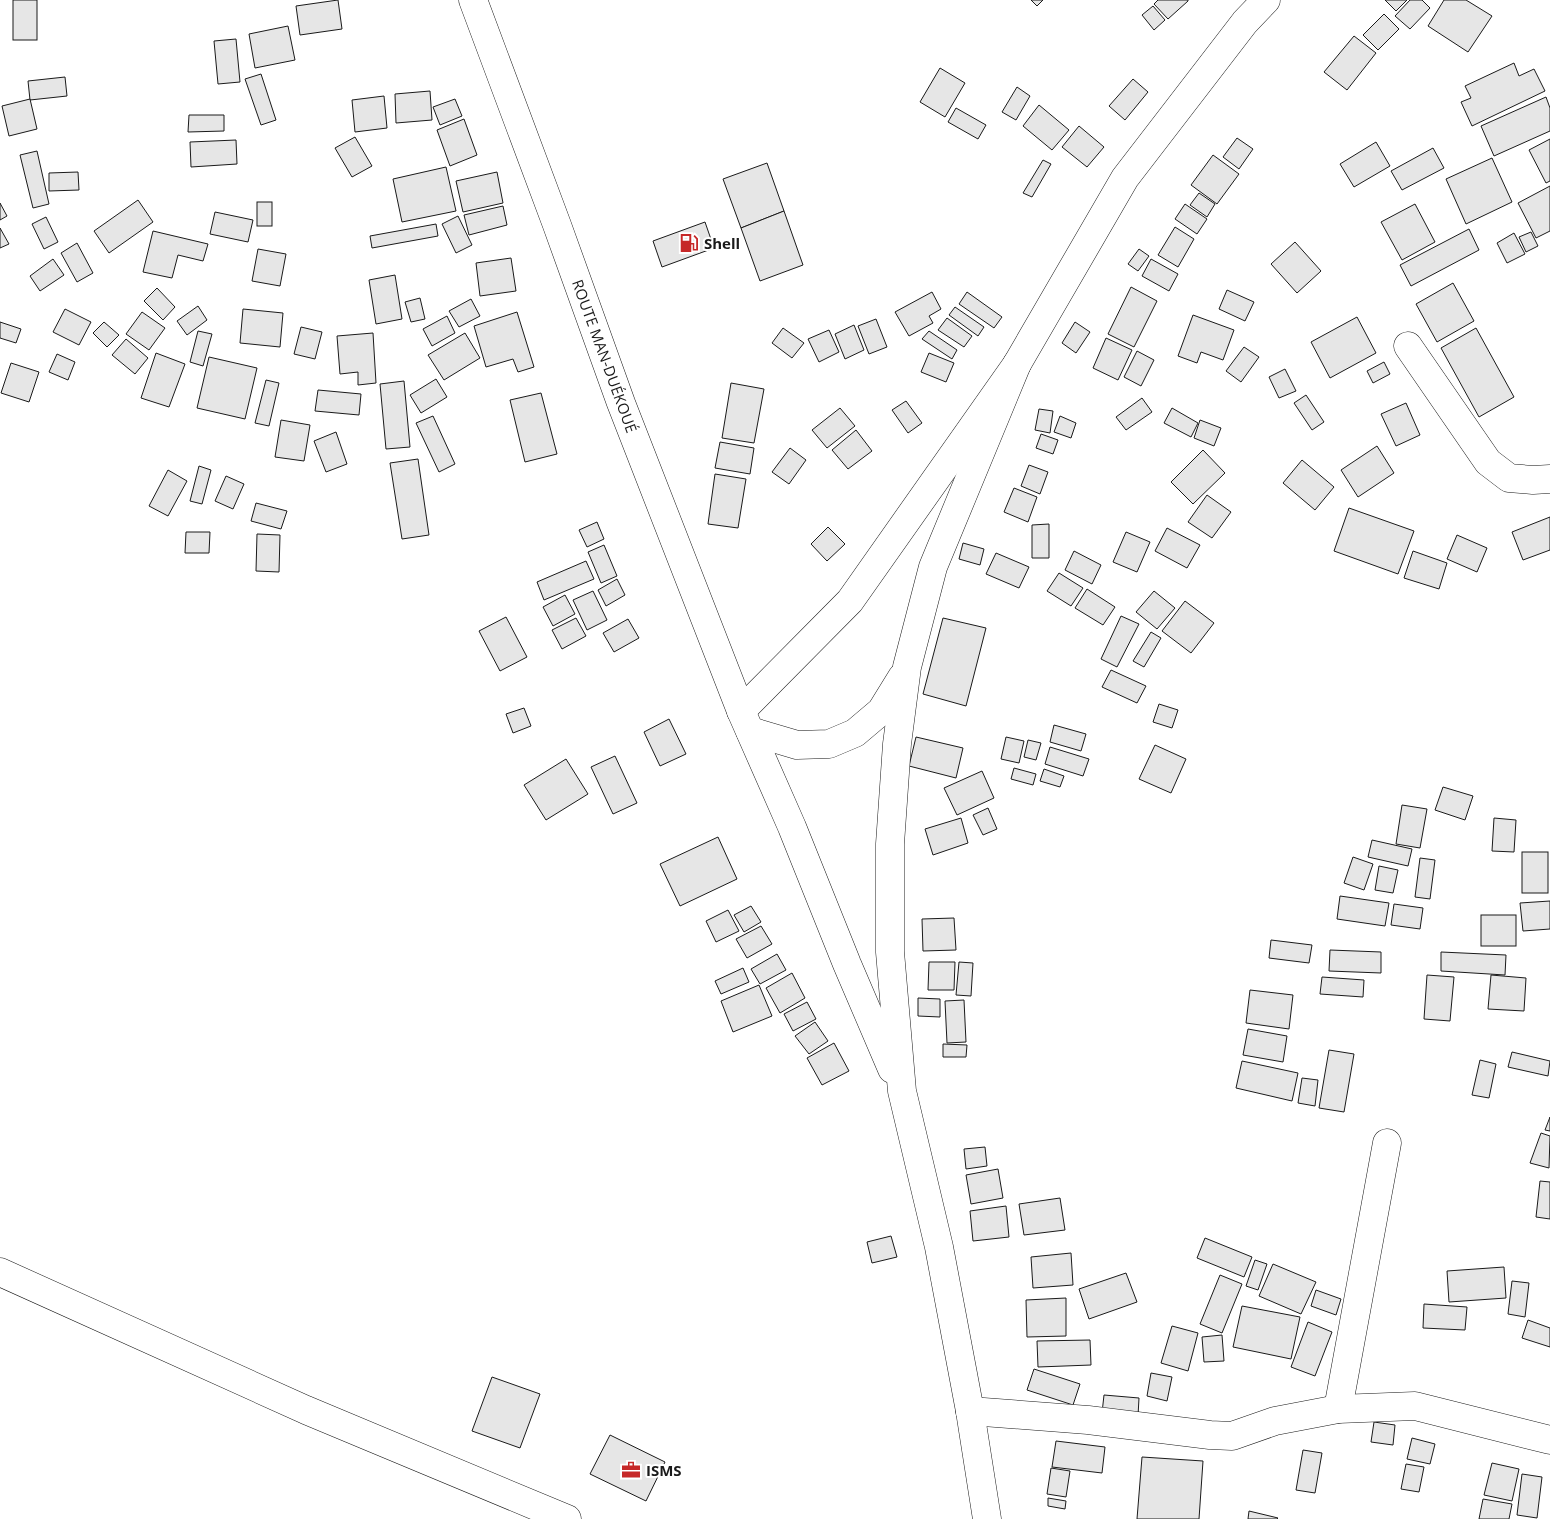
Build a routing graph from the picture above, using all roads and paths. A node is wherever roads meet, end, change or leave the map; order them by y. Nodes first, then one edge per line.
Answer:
1 (473, 0) edge
2 (1266, 0) edge
3 (1408, 346) dead end
4 (1017, 364) junction
5 (1550, 479) edge
6 (908, 667) junction
7 (745, 721) junction
8 (902, 1091) junction
9 (1387, 1143) dead end
10 (0, 1272) edge
11 (1338, 1409) junction
12 (970, 1411) junction
13 (1550, 1440) edge
14 (567, 1519) edge
15 (986, 1519) edge

1 - 7 main road, ROUTE MAN-DUÉKOUÉ
2 - 4 main road
3 - 5 main road
4 - 6 main road
4 - 7 main road
6 - 7 main road
6 - 8 main road
7 - 8 main road, ROUTE MAN-DUÉKOUÉ
8 - 12 main road
9 - 11 main road
10 - 14 main road
11 - 12 main road
11 - 13 main road
12 - 15 main road

